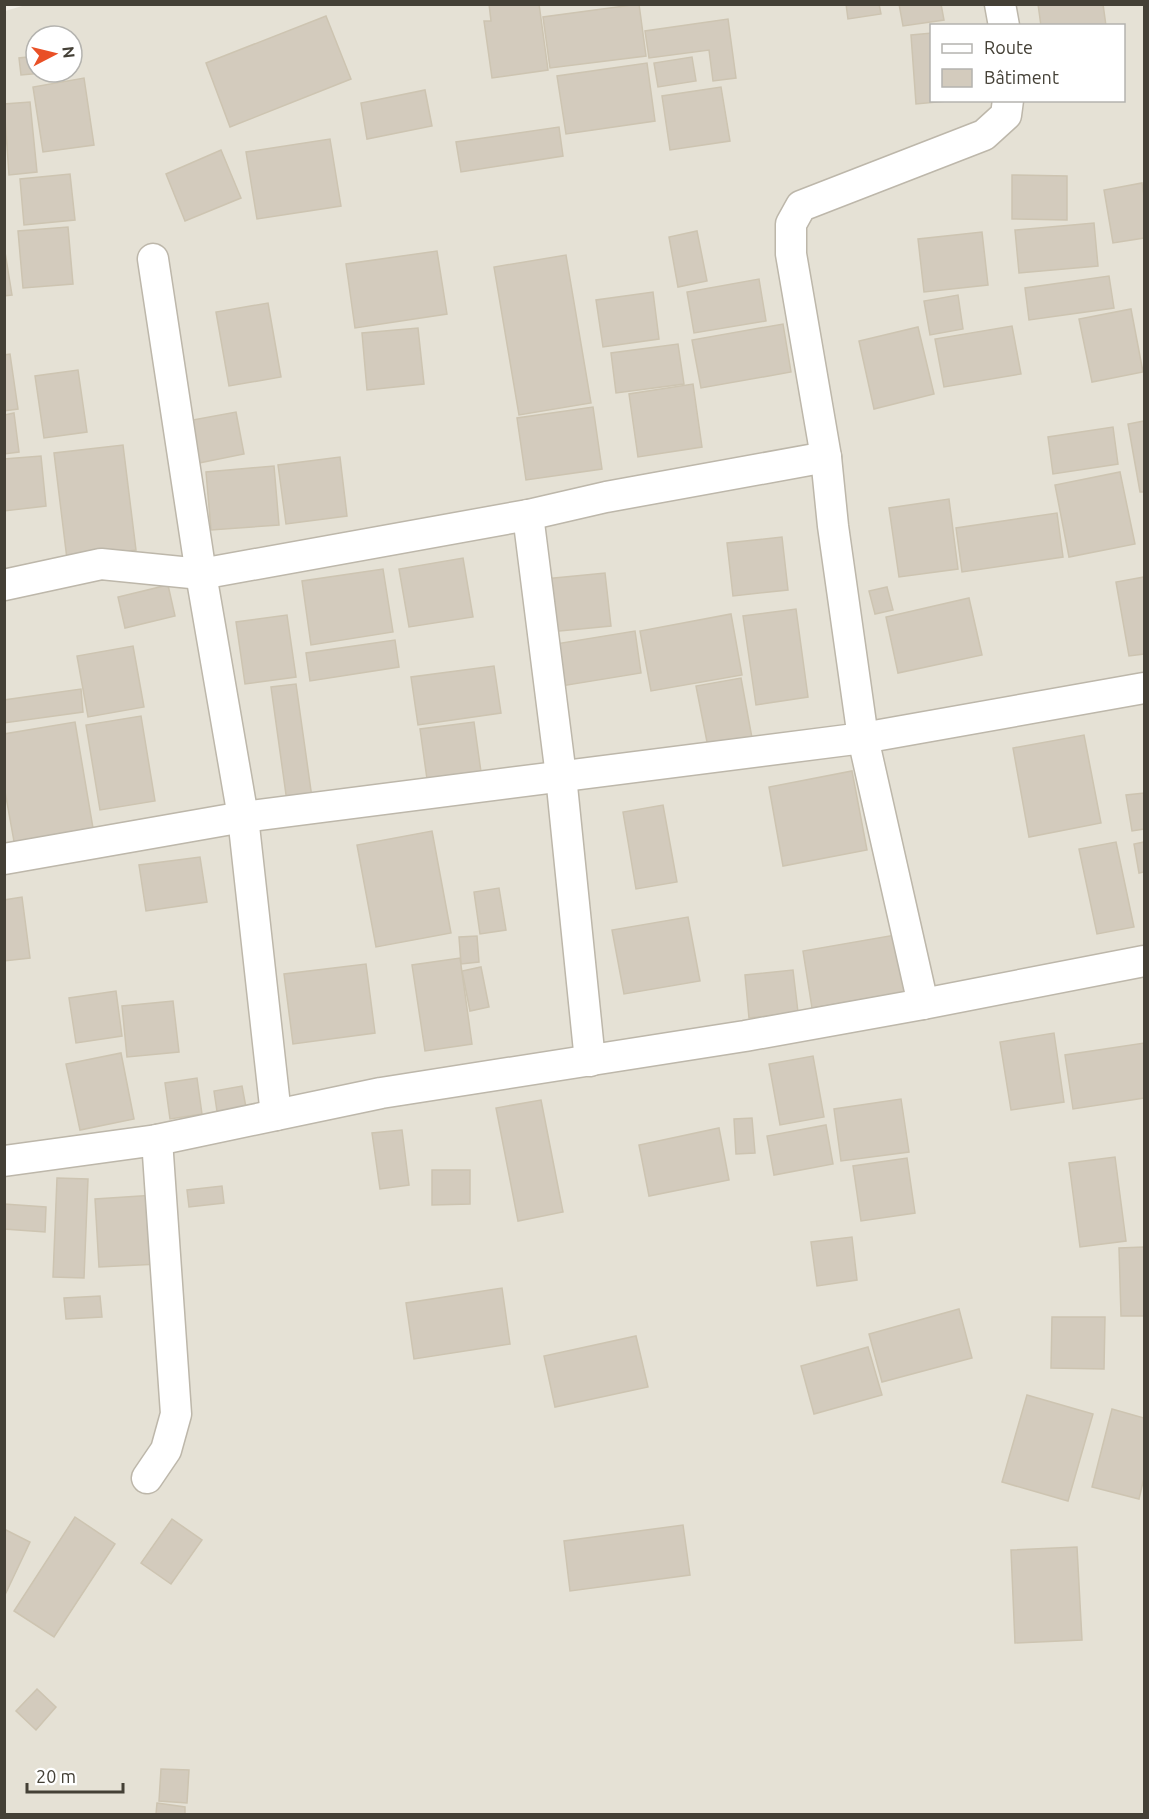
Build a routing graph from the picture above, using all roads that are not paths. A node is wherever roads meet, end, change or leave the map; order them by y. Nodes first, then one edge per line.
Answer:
1 (1000, 4) edge
2 (1004, 24) edge
3 (1008, 102) edge
4 (153, 259) dead end
5 (826, 457) junction
6 (528, 515) junction
7 (201, 574) junction
8 (4, 585) edge
9 (1144, 688) edge
10 (863, 738) junction
11 (561, 776) junction
12 (243, 817) junction
13 (4, 859) edge
14 (1144, 961) edge
15 (923, 1004) junction
16 (590, 1061) junction
17 (276, 1115) junction
18 (157, 1140) junction
19 (4, 1161) edge
20 (147, 1478) dead end

1 - 2 street
3 - 5 street
4 - 7 street
5 - 6 street
5 - 10 street
6 - 7 street
6 - 11 street
7 - 8 street
7 - 12 street
9 - 10 street
10 - 11 street
10 - 15 street
11 - 12 street
11 - 16 street
12 - 13 street
12 - 17 street
14 - 15 street
15 - 16 street
16 - 17 street
17 - 18 street
18 - 19 street
18 - 20 street

